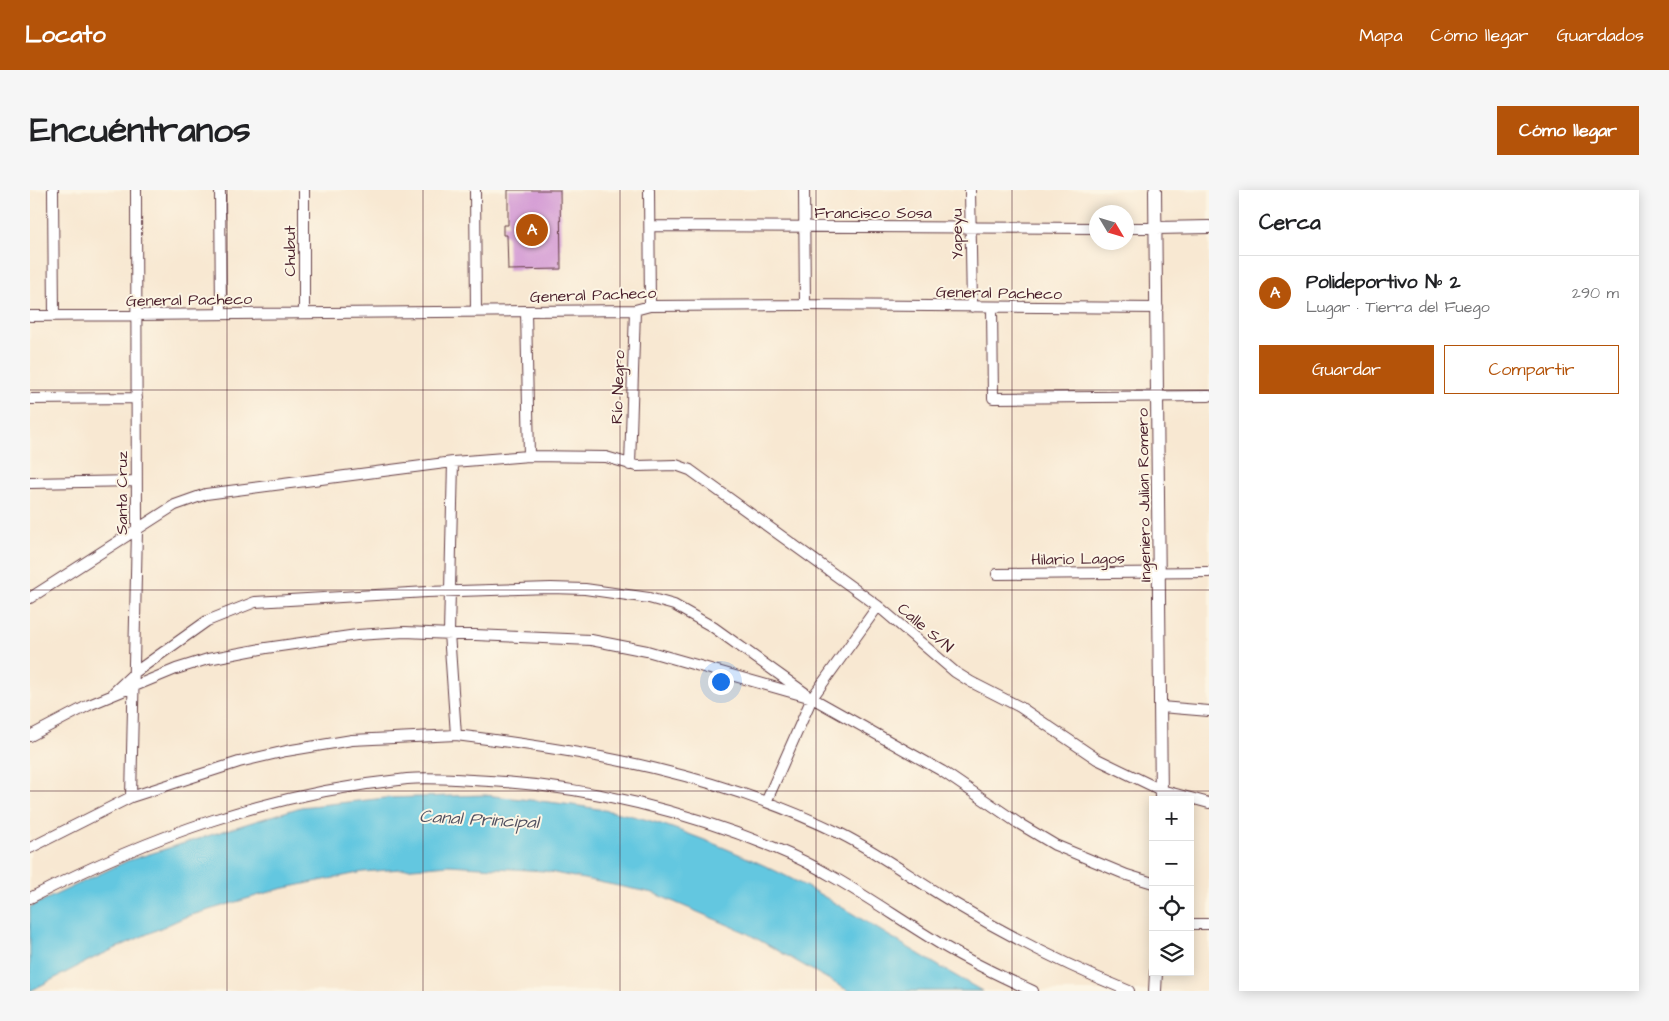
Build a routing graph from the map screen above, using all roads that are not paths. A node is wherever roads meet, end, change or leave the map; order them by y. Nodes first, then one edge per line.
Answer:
1 (54, 190) edge
2 (136, 190) edge
3 (220, 190) edge
4 (304, 190) edge
5 (476, 190) edge
6 (649, 190) edge
7 (804, 190) edge
8 (970, 190) edge
9 (1156, 190) edge
10 (650, 226) junction
11 (804, 226) junction
12 (971, 227) junction
13 (1089, 228) edge
14 (1134, 228) edge
15 (1156, 228) junction
16 (1209, 228) edge
17 (805, 304) junction
18 (650, 306) junction
19 (972, 307) junction
20 (992, 307) junction
21 (1158, 308) junction
22 (635, 310) junction
23 (476, 311) junction
24 (526, 311) junction
25 (304, 312) junction
26 (221, 313) junction
27 (137, 314) junction
28 (30, 316) edge
29 (54, 316) junction
30 (1158, 396) junction
31 (1209, 396) edge
32 (137, 398) junction
33 (30, 399) edge
34 (529, 456) junction
35 (453, 462) junction
36 (630, 465) junction
37 (135, 481) junction
38 (30, 483) edge
39 (137, 530) junction
40 (1209, 572) edge
41 (1160, 573) junction
42 (997, 574) dead end
43 (449, 592) junction
44 (30, 598) edge
45 (878, 606) junction
46 (449, 633) junction
47 (134, 673) junction
48 (133, 686) junction
49 (109, 696) junction
50 (812, 698) junction
51 (1161, 707) junction
52 (1209, 711) edge
53 (456, 735) junction
54 (30, 736) edge
55 (1161, 795) edge
56 (131, 797) junction
57 (767, 800) junction
58 (1209, 803) edge
59 (30, 848) edge
60 (1149, 882) edge
61 (30, 898) edge
62 (1194, 924) edge
63 (1209, 924) edge
64 (1156, 976) edge
65 (1033, 991) edge
66 (1129, 991) edge
67 (1155, 991) edge

1 - 29 street
2 - 27 street, Santa Cruz
3 - 26 street
4 - 25 street, Chubut
5 - 23 street
6 - 10 street
7 - 11 street
8 - 12 street, Yapeyu
9 - 15 street, Ingeniero Julian Romero
10 - 11 street, Francisco Sosa
10 - 18 street
11 - 12 street, Francisco Sosa
11 - 17 street
12 - 13 street, Francisco Sosa
12 - 19 street, Yapeyu
14 - 15 street
15 - 16 street
15 - 21 street, Ingeniero Julian Romero
17 - 18 street, General Pacheco
17 - 19 street, General Pacheco
18 - 22 street, General Pacheco
19 - 20 street, General Pacheco
20 - 21 street, General Pacheco
20 - 30 street
21 - 30 street, Ingeniero Julian Romero
22 - 24 street, General Pacheco
22 - 36 street, Río Negro
23 - 24 street, General Pacheco
23 - 25 street, General Pacheco
24 - 34 street
25 - 26 street, General Pacheco
26 - 27 street, General Pacheco
27 - 29 street, General Pacheco
27 - 32 street, Santa Cruz
28 - 29 street, General Pacheco
30 - 31 street
30 - 41 street, Ingeniero Julian Romero
32 - 33 street
32 - 37 street, Santa Cruz
34 - 35 street
34 - 36 street
35 - 39 street
35 - 43 street
36 - 45 street, Calle S/N
37 - 38 street
37 - 39 street, Santa Cruz
39 - 44 street
39 - 47 street, Santa Cruz
40 - 41 street, Hilario Lagos
41 - 42 street, Hilario Lagos
41 - 51 street, Ingeniero Julian Romero
43 - 46 street
43 - 47 street
43 - 50 street
45 - 50 street
45 - 55 street, Calle S/N
46 - 48 street
46 - 50 street
46 - 53 street
47 - 48 street, Santa Cruz
47 - 49 street
48 - 49 street
48 - 56 street, Santa Cruz
49 - 54 street
50 - 57 street
50 - 60 street
51 - 52 street
51 - 55 street, Ingeniero Julian Romero
53 - 56 street
53 - 57 street
55 - 58 street, Calle S/N
56 - 59 street
57 - 66 street
61 - 65 street
62 - 63 street
64 - 67 street

